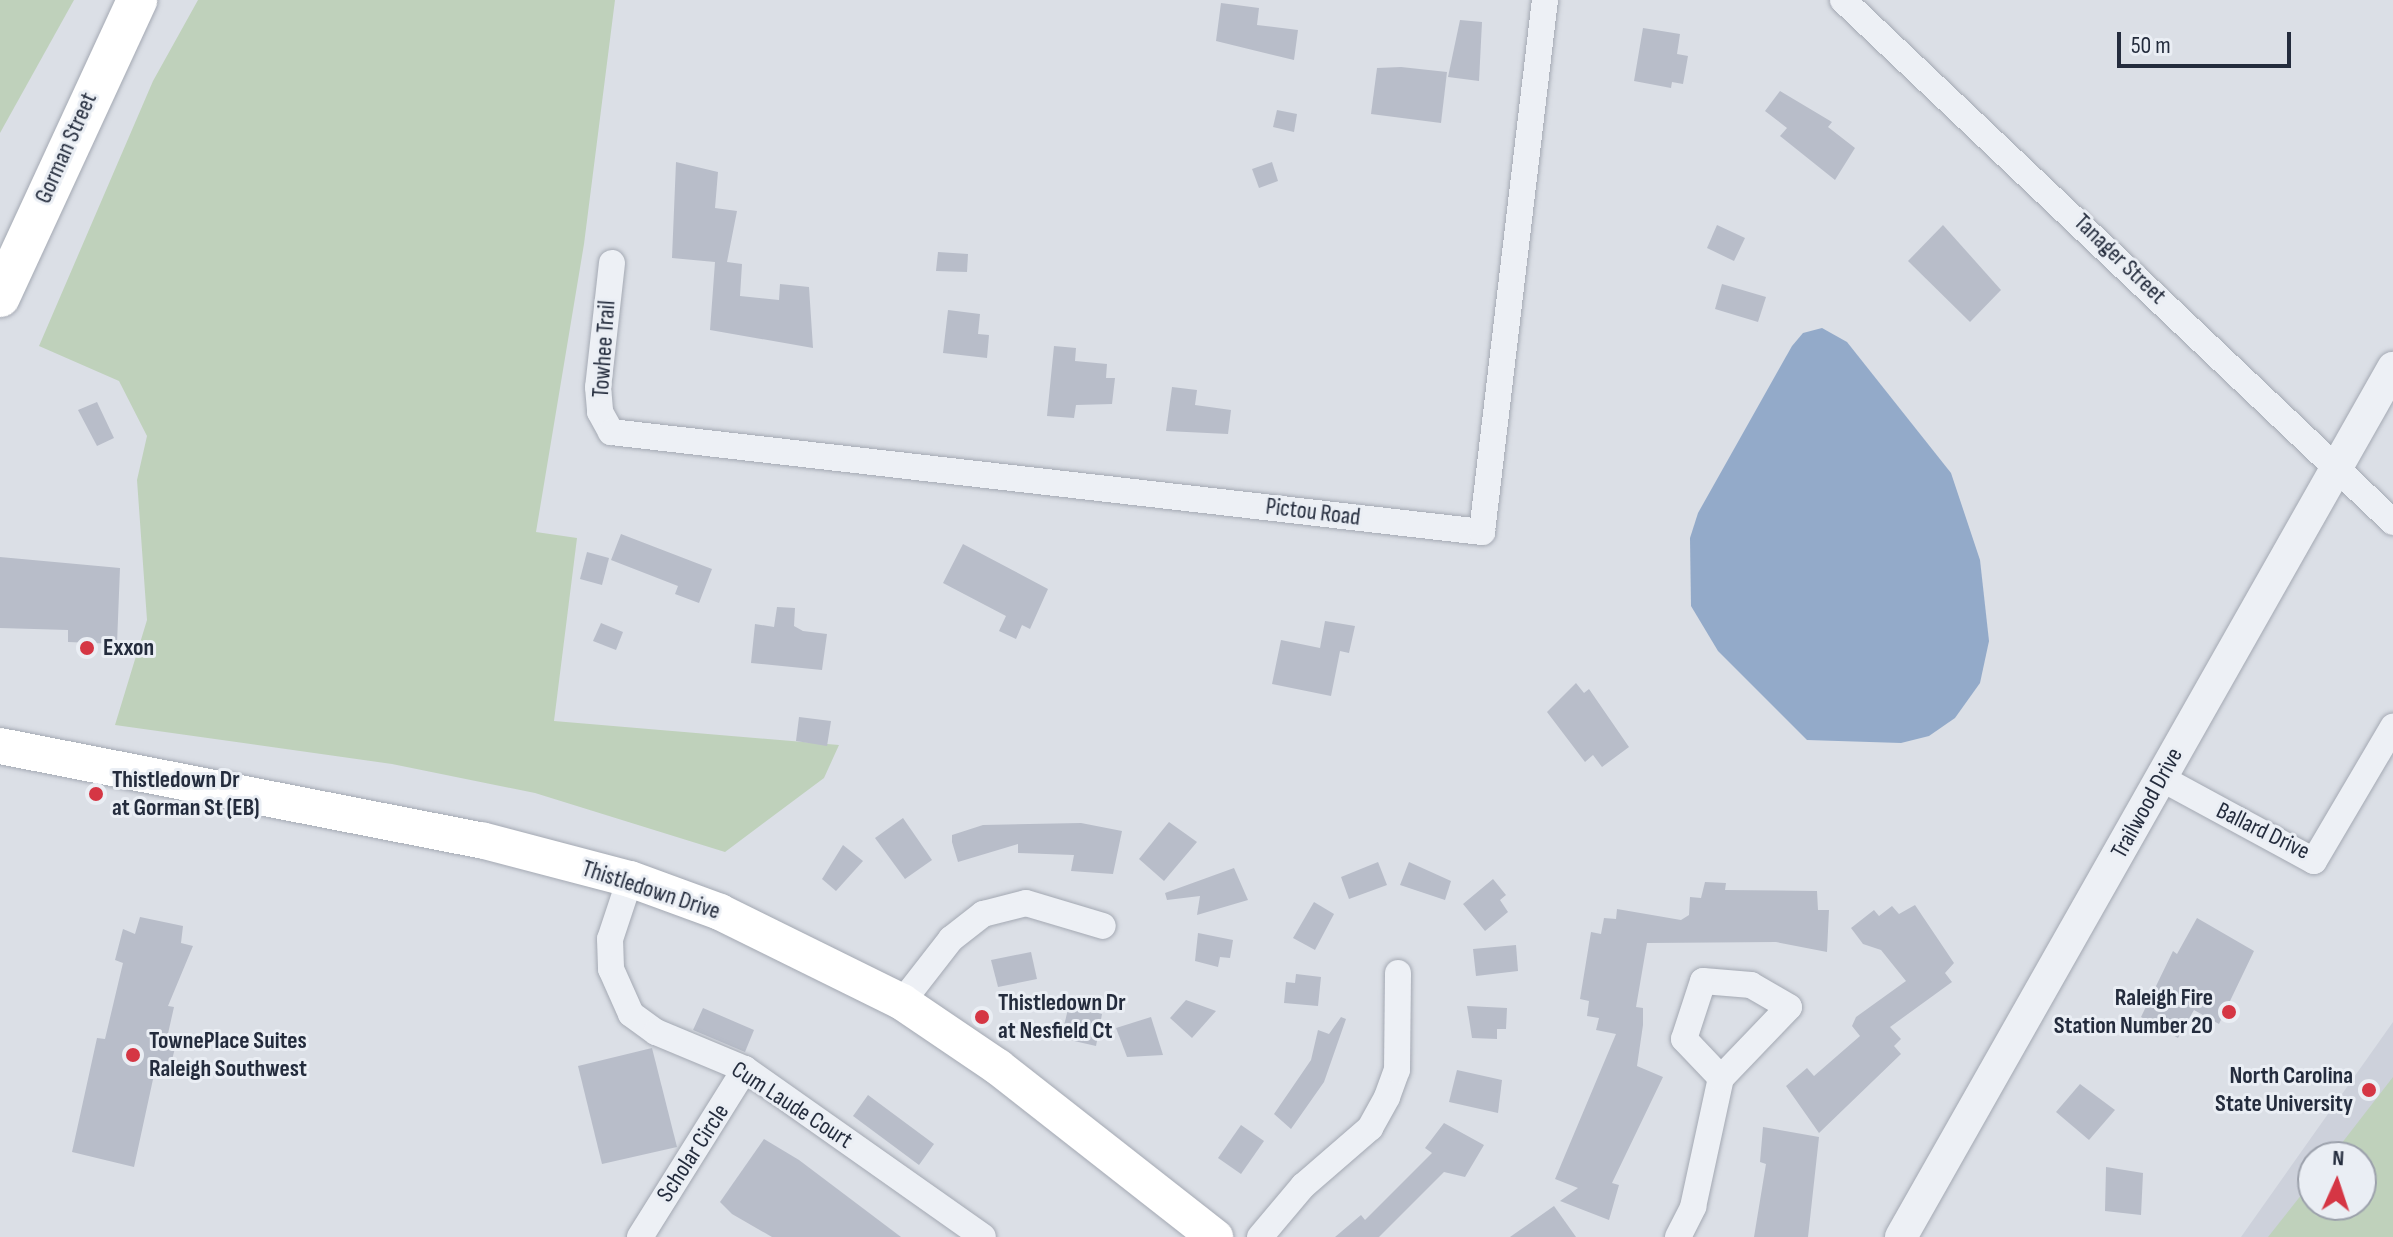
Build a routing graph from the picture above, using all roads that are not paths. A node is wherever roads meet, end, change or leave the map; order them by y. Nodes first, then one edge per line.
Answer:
1 (137, 0) edge
2 (1545, 0) edge
3 (1843, 0) edge
4 (612, 263) dead end
5 (3, 282) edge
6 (2393, 368) edge
7 (611, 432) joint
8 (2336, 466) junction
9 (2393, 522) edge
10 (2393, 727) edge
11 (0, 746) edge
12 (2161, 778) junction
13 (630, 879) junction
14 (1103, 926) dead end
15 (1398, 973) dead end
16 (902, 1002) junction
17 (745, 1069) junction
18 (1721, 1078) dead end
19 (640, 1237) edge
20 (983, 1237) edge
21 (1215, 1237) edge
22 (1260, 1237) edge
23 (1678, 1237) edge
24 (1901, 1237) edge

1 - 5 main road, Gorman Street
2 - 7 street, Pictou Road
3 - 8 street, Tanager Street
4 - 7 street, Towhee Trail
6 - 8 street, Trailwood Drive
8 - 9 street, Tanager Street
8 - 12 street, Trailwood Drive
10 - 12 street, Ballard Drive
11 - 13 main road, Thistledown Drive
12 - 24 street, Trailwood Drive
13 - 16 main road, Thistledown Drive
13 - 17 street, Cum Laude Court
14 - 16 street
15 - 22 street
16 - 21 main road, Thistledown Drive
17 - 19 street, Scholar Circle
17 - 20 street, Cum Laude Court
18 - 23 street

